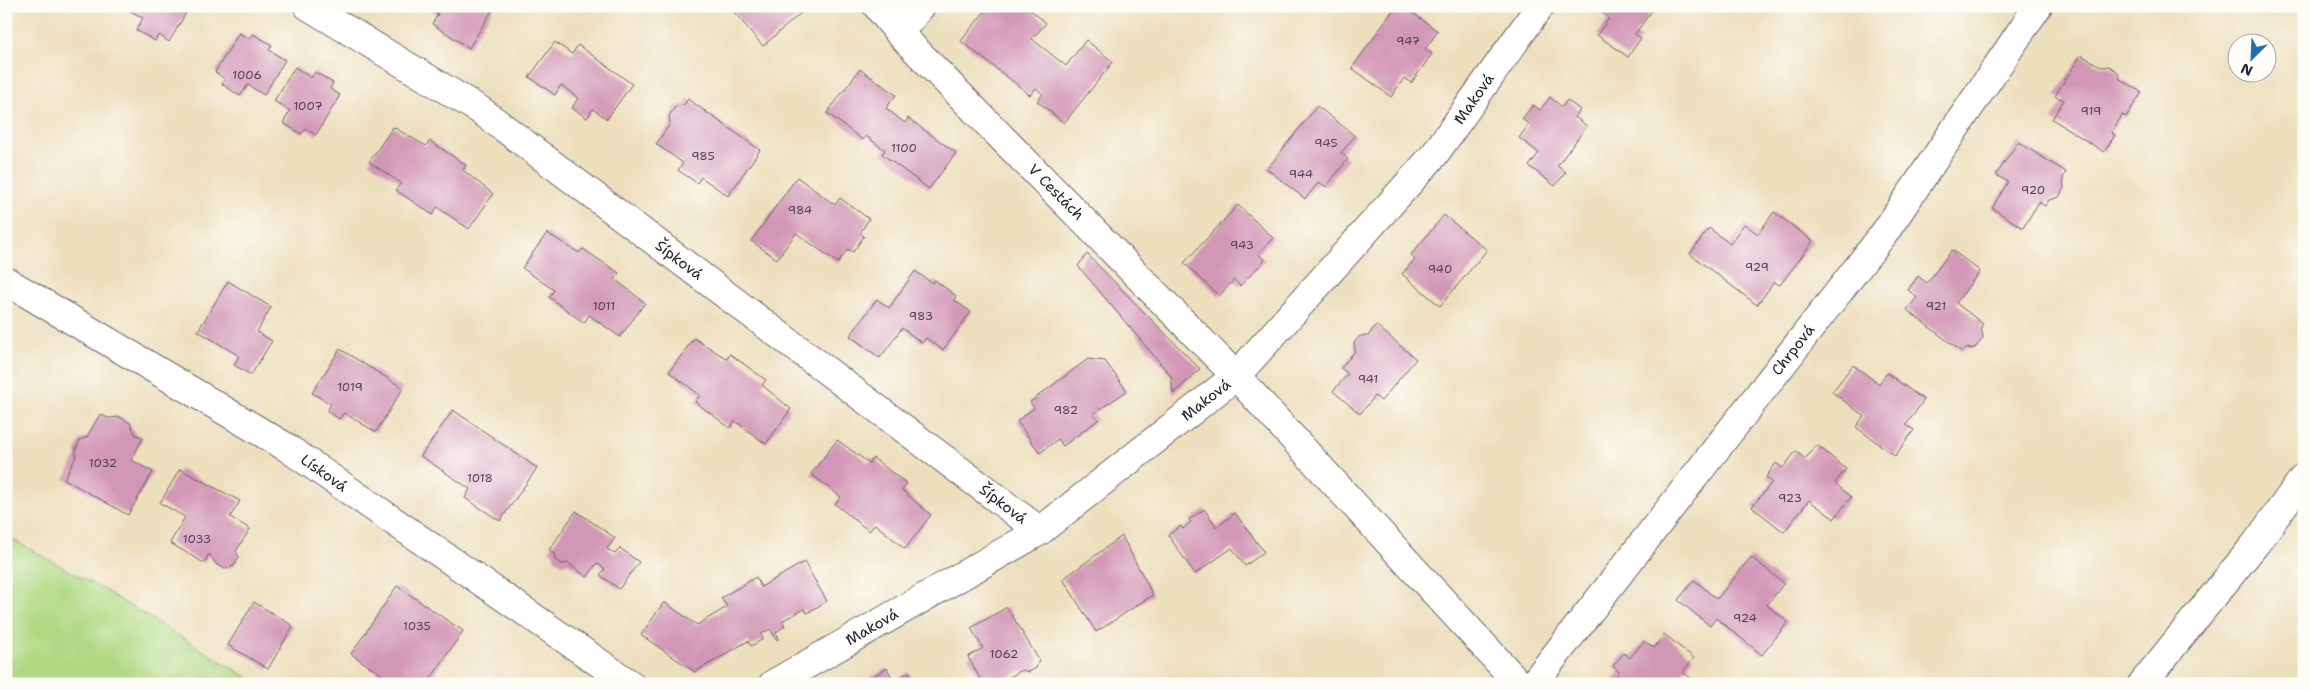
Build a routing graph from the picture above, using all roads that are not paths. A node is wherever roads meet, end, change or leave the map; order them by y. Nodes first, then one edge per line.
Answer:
1 (308, 6) edge
2 (877, 6) edge
3 (921, 6) edge
4 (1540, 6) edge
5 (2038, 6) edge
6 (899, 33) junction
7 (6, 281) edge
8 (1236, 376) junction
9 (2304, 478) edge
10 (1040, 531) junction
11 (630, 684) edge
12 (773, 684) edge
13 (1519, 684) edge
14 (1533, 684) edge
15 (2142, 684) edge

1 - 10 street, Šípková
2 - 6 street, V Cestách
3 - 6 street
4 - 8 street, Maková
5 - 14 street, Chrpová
6 - 8 street, V Cestách
7 - 11 street, Lísková
8 - 10 street, Maková
8 - 13 street, V Cestách
9 - 15 street
10 - 12 street, Maková

